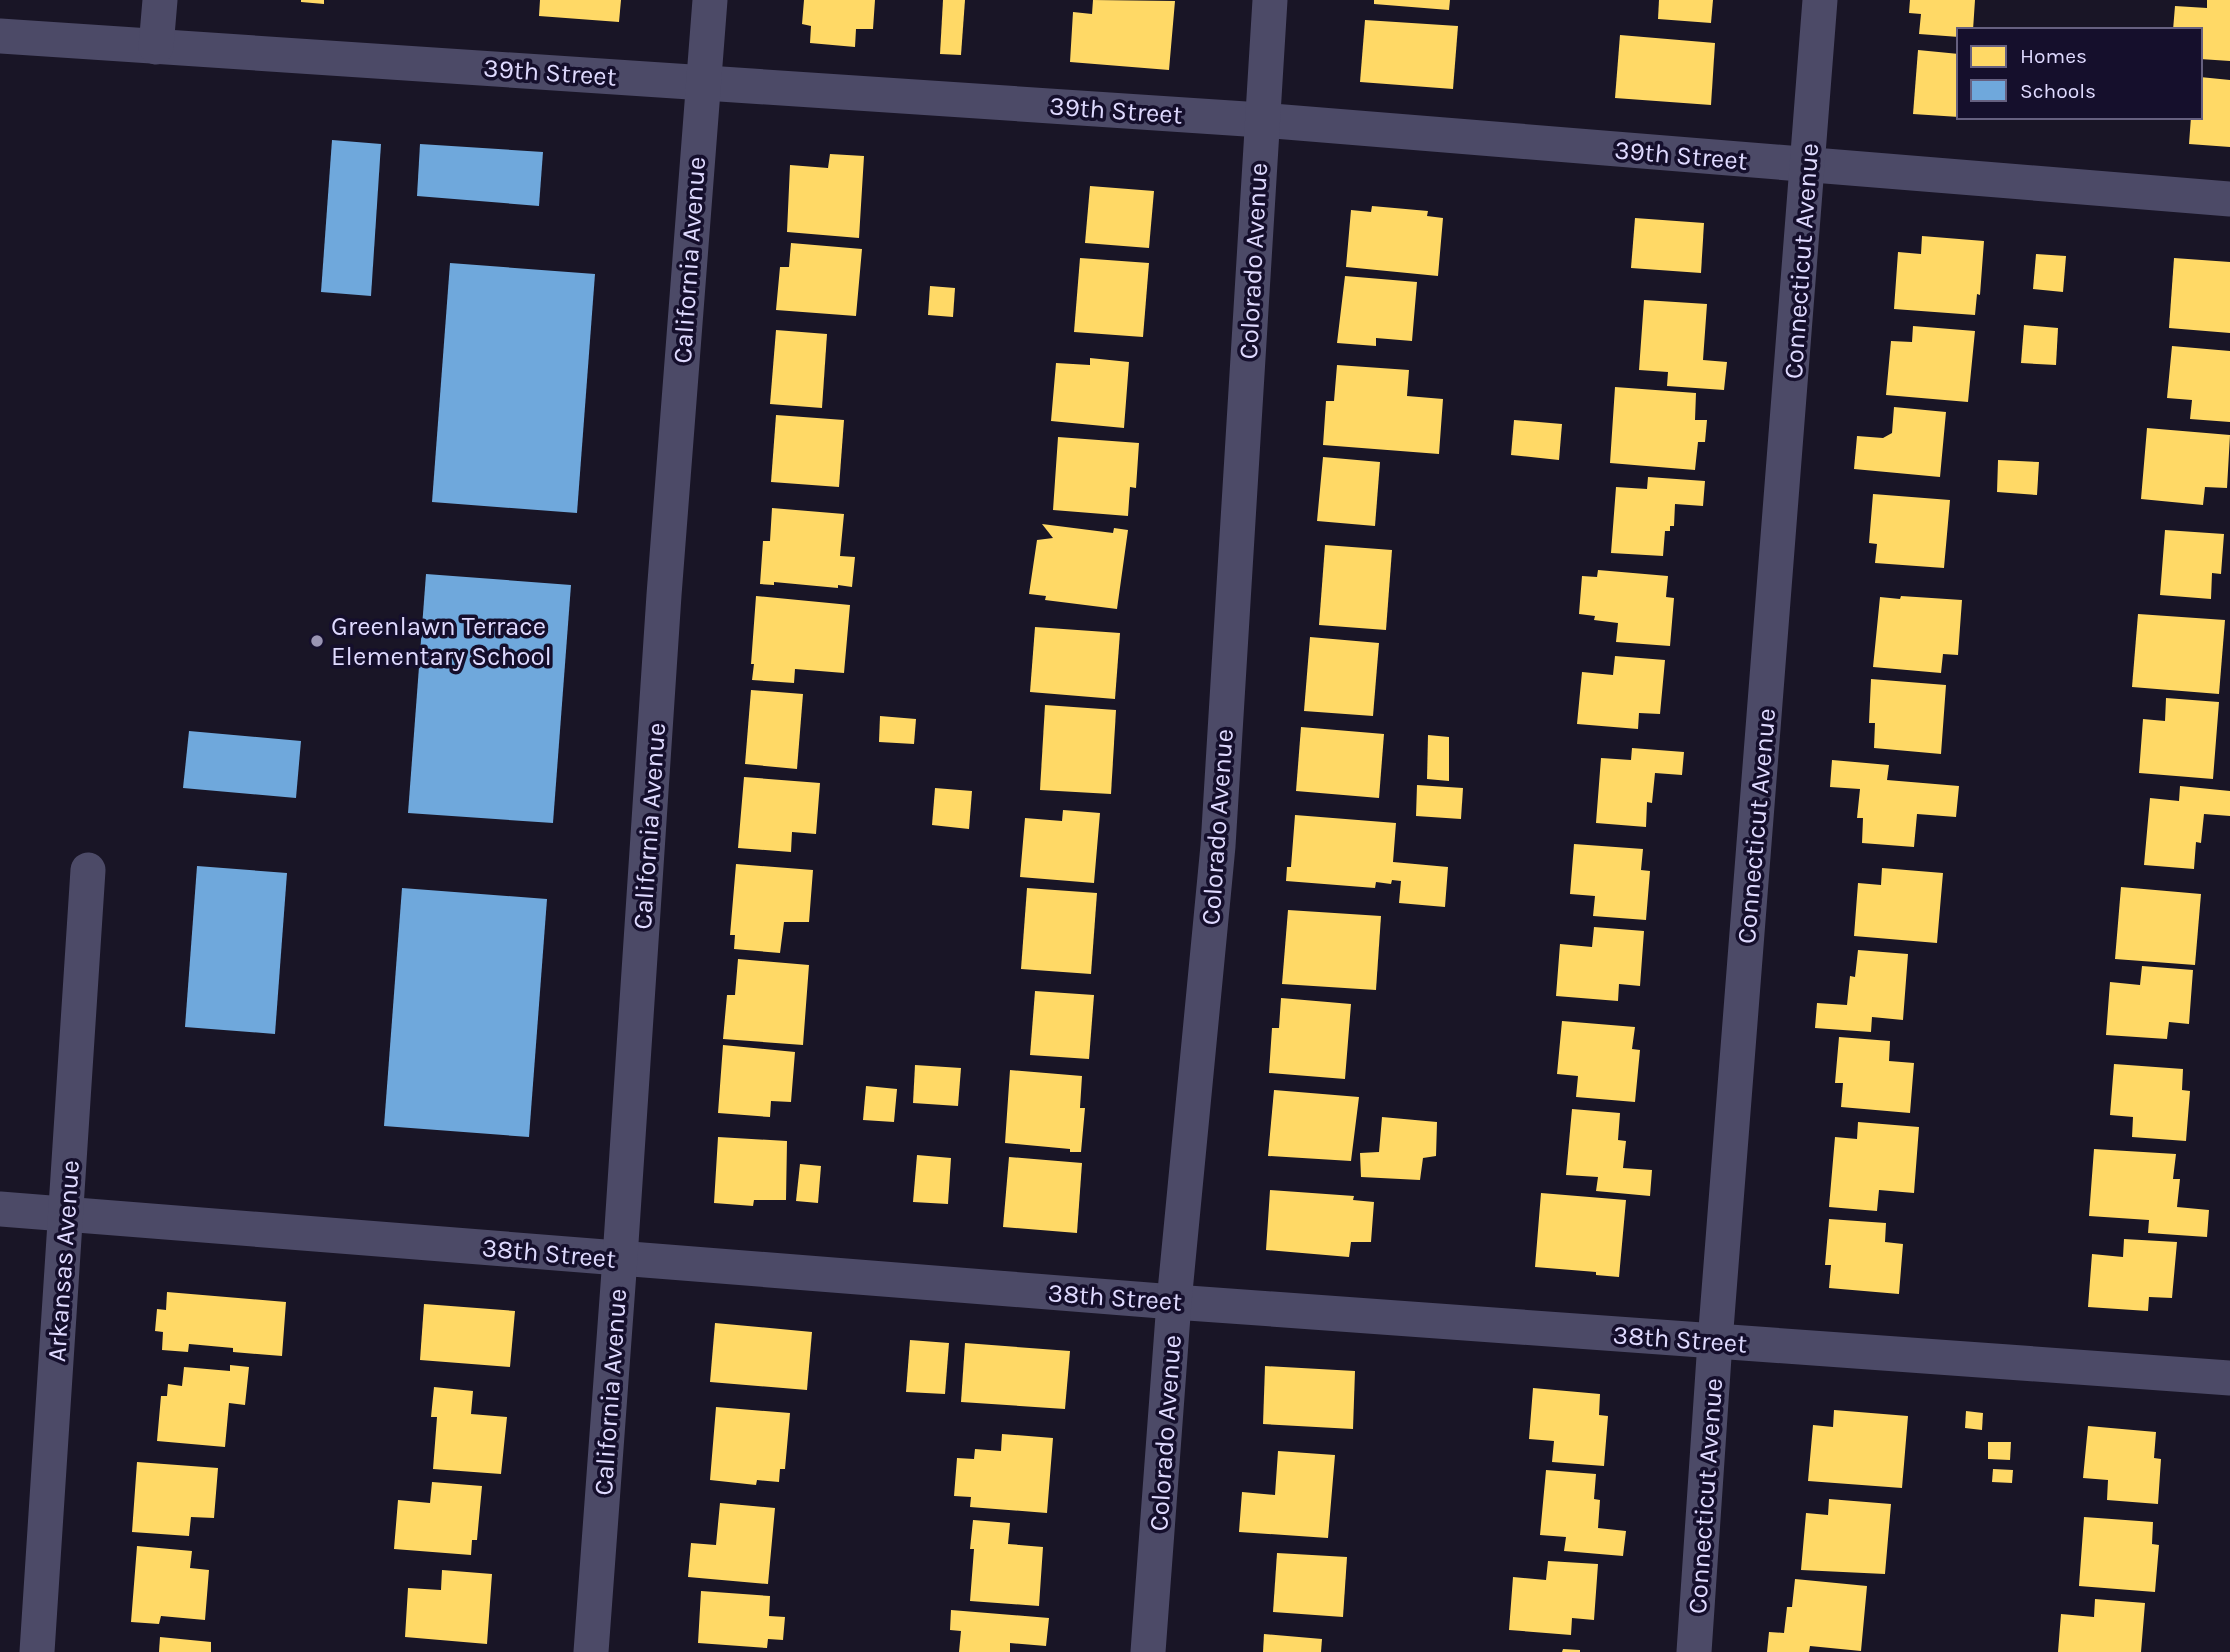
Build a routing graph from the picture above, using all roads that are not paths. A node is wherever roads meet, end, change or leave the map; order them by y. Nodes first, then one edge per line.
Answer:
1 (160, 0) edge
2 (710, 0) edge
3 (1270, 0) edge
4 (1820, 0) edge
5 (0, 36) edge
6 (156, 47) junction
7 (703, 81) junction
8 (1261, 120) junction
9 (1809, 166) junction
10 (2230, 199) edge
11 (88, 870) dead end
12 (0, 1209) edge
13 (66, 1214) junction
14 (620, 1258) junction
15 (1174, 1302) junction
16 (1715, 1342) junction
17 (2230, 1378) edge
18 (37, 1652) edge
19 (591, 1652) edge
20 (1148, 1652) edge
21 (1694, 1652) edge

1 - 6 street
2 - 7 street, California Avenue
3 - 8 street, Colorado Avenue
4 - 9 street, Connecticut Avenue
5 - 6 street, 39th Street
6 - 7 street, 39th Street
7 - 8 street, 39th Street
7 - 14 street, California Avenue
8 - 9 street, 39th Street
8 - 15 street, Colorado Avenue
9 - 10 street, 39th Street
9 - 16 street, Connecticut Avenue
11 - 13 street, Arkansas Avenue
12 - 13 street, 38th Street
13 - 14 street, 38th Street
13 - 18 street, Arkansas Avenue
14 - 15 street, 38th Street
14 - 19 street, California Avenue
15 - 16 street, 38th Street
15 - 20 street, Colorado Avenue
16 - 17 street, 38th Street
16 - 21 street, Connecticut Avenue

